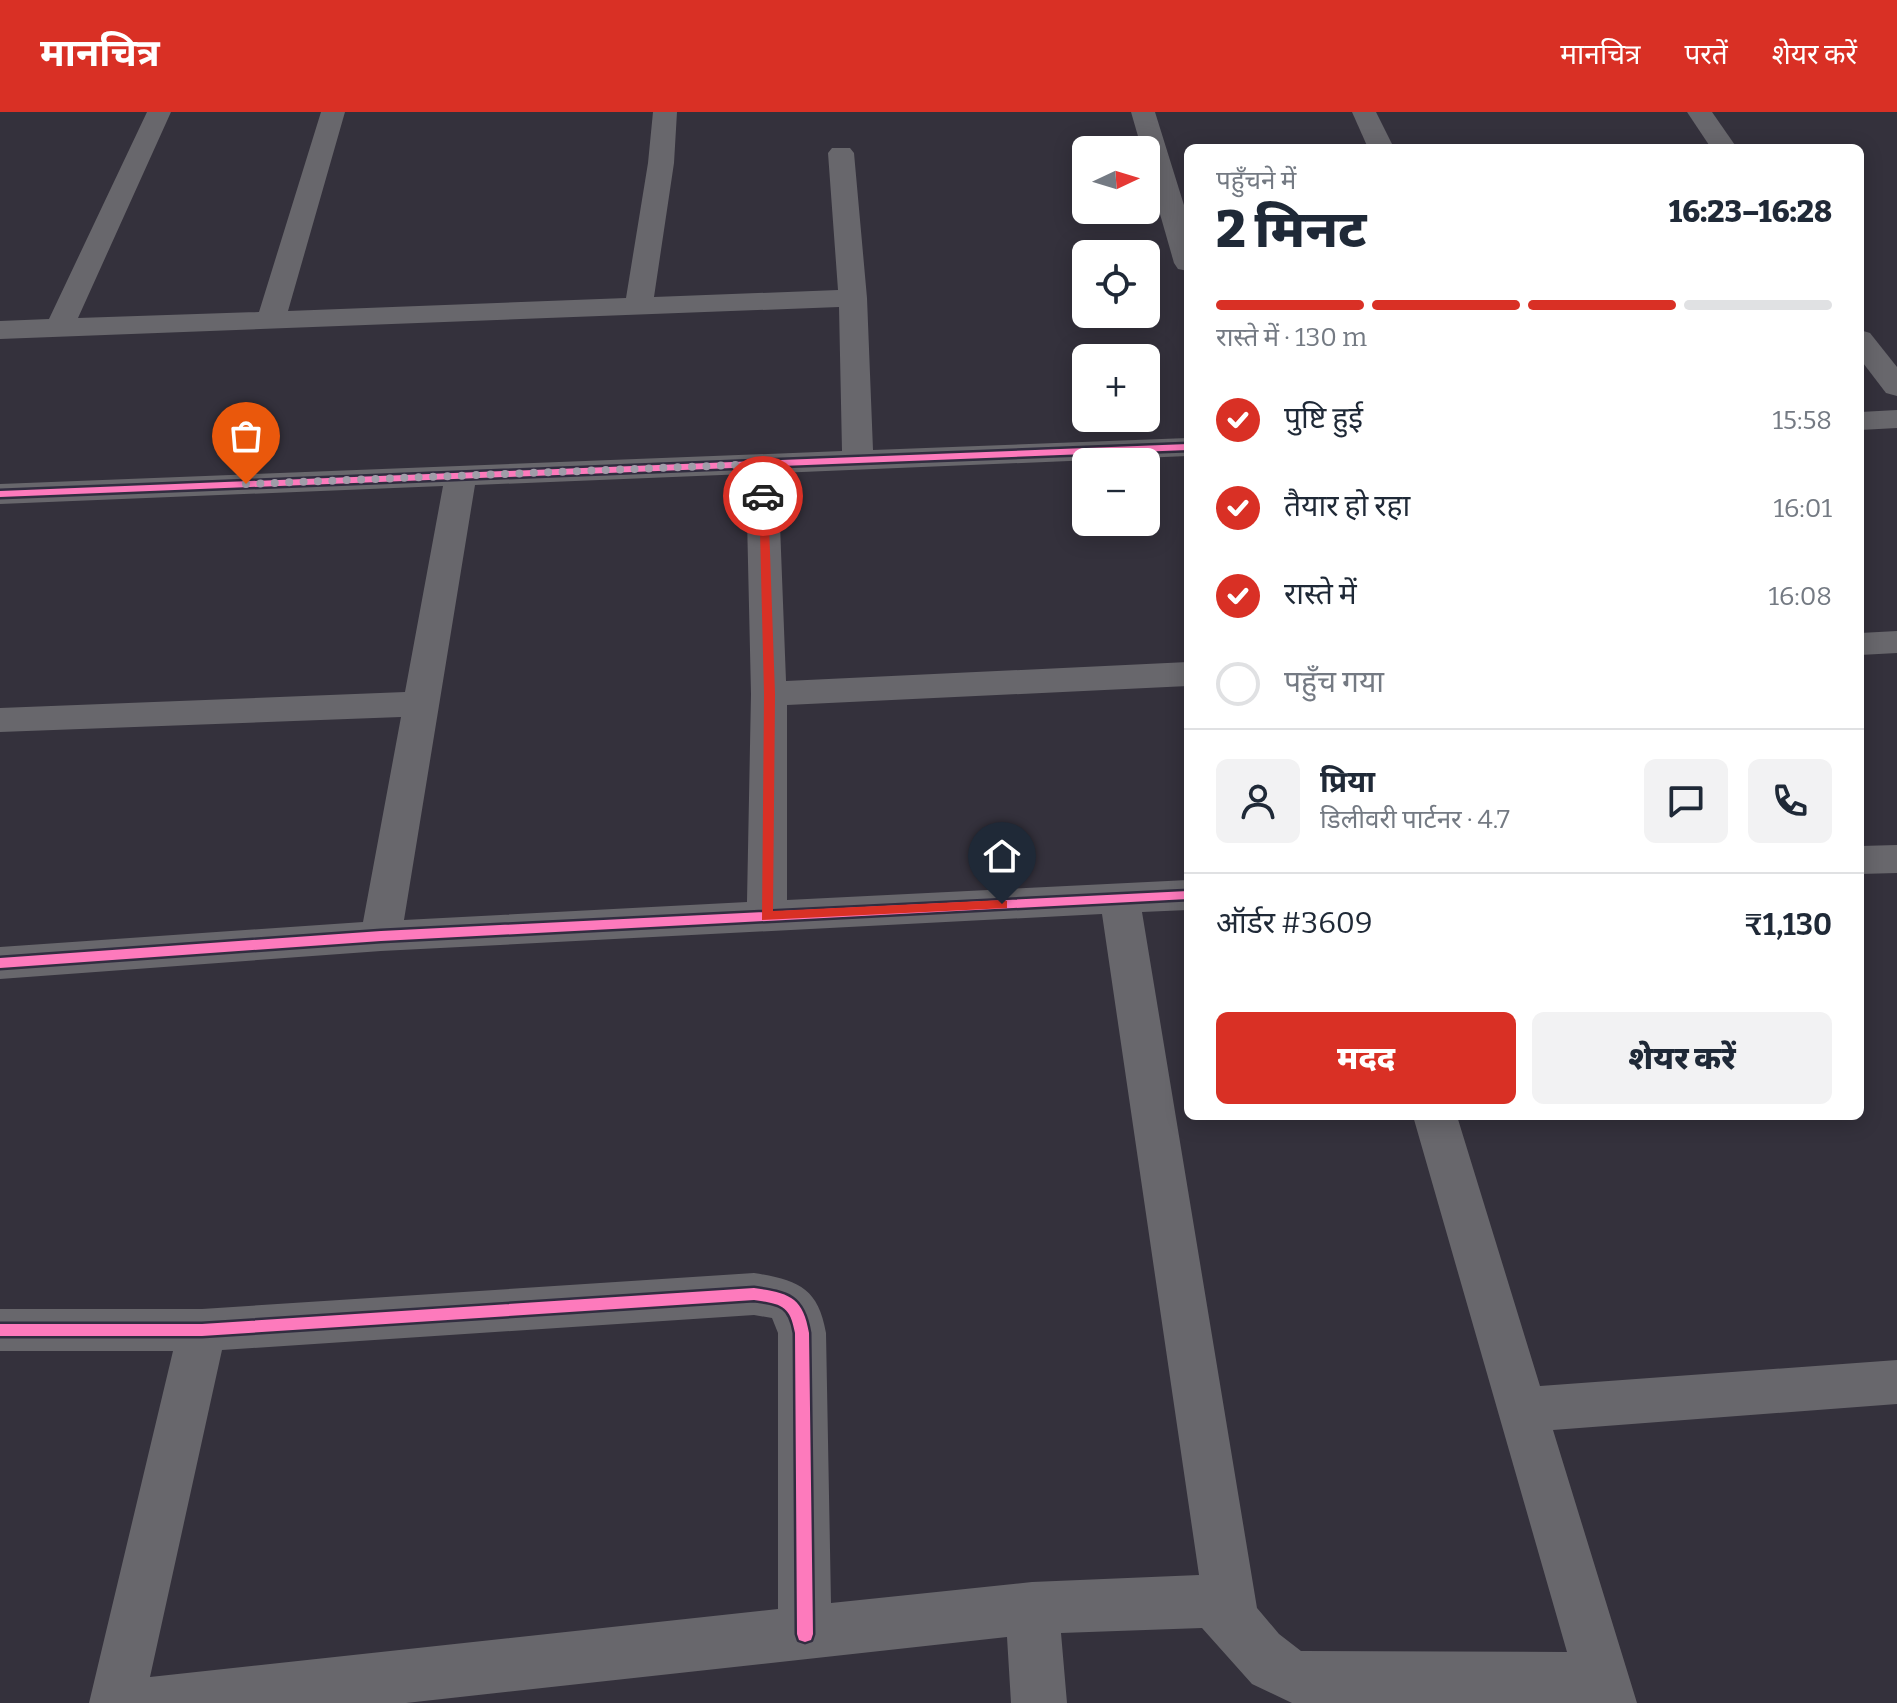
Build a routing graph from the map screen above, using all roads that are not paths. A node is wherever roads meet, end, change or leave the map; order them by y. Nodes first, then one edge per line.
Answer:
1 (159, 112) edge
2 (333, 112) edge
3 (665, 112) edge
4 (1143, 112) edge
5 (1364, 112) edge
6 (1699, 112) edge
7 (1379, 144) edge
8 (1721, 144) edge
9 (841, 153) dead end
10 (1184, 250) edge
11 (853, 298) junction
12 (639, 305) junction
13 (270, 322) junction
14 (59, 329) junction
15 (0, 330) edge
16 (1864, 344) edge
17 (1897, 387) edge
18 (1897, 419) edge
19 (1864, 421) edge
20 (1184, 447) edge
21 (858, 460) junction
22 (762, 464) junction
23 (461, 476) junction
24 (0, 494) edge
25 (1897, 642) edge
26 (1864, 644) edge
27 (1184, 674) edge
28 (769, 694) junction
29 (422, 704) junction
30 (0, 720) edge
31 (1897, 859) edge
32 (1864, 860) edge
33 (1184, 895) edge
34 (1120, 898) junction
35 (767, 916) junction
36 (381, 936) junction
37 (0, 963) edge
38 (1436, 1120) edge
39 (0, 1330) edge
40 (202, 1330) junction
41 (1897, 1382) edge
42 (1522, 1410) junction
43 (1032, 1608) junction
44 (1233, 1622) junction
45 (805, 1634) junction
46 (1606, 1691) edge
47 (117, 1703) edge
48 (155, 1703) edge
49 (1039, 1703) edge

1 - 14 street
2 - 13 street
3 - 12 street
4 - 10 street
5 - 7 street
6 - 8 street
9 - 11 street
11 - 12 street
11 - 21 street
12 - 13 street
13 - 14 street
14 - 15 street
16 - 17 street
18 - 19 street
20 - 21 street
21 - 22 street
22 - 23 street
22 - 28 street
23 - 24 street
23 - 29 street
25 - 26 street
27 - 28 street
28 - 35 street
29 - 30 street
29 - 36 street
31 - 32 street
33 - 34 street
34 - 35 street
34 - 44 street
35 - 36 street
36 - 37 street
38 - 42 street
39 - 40 street
40 - 45 street
40 - 47 street
41 - 42 street
42 - 46 street
43 - 44 street
43 - 45 street
43 - 49 street
44 - 46 street
45 - 48 street

